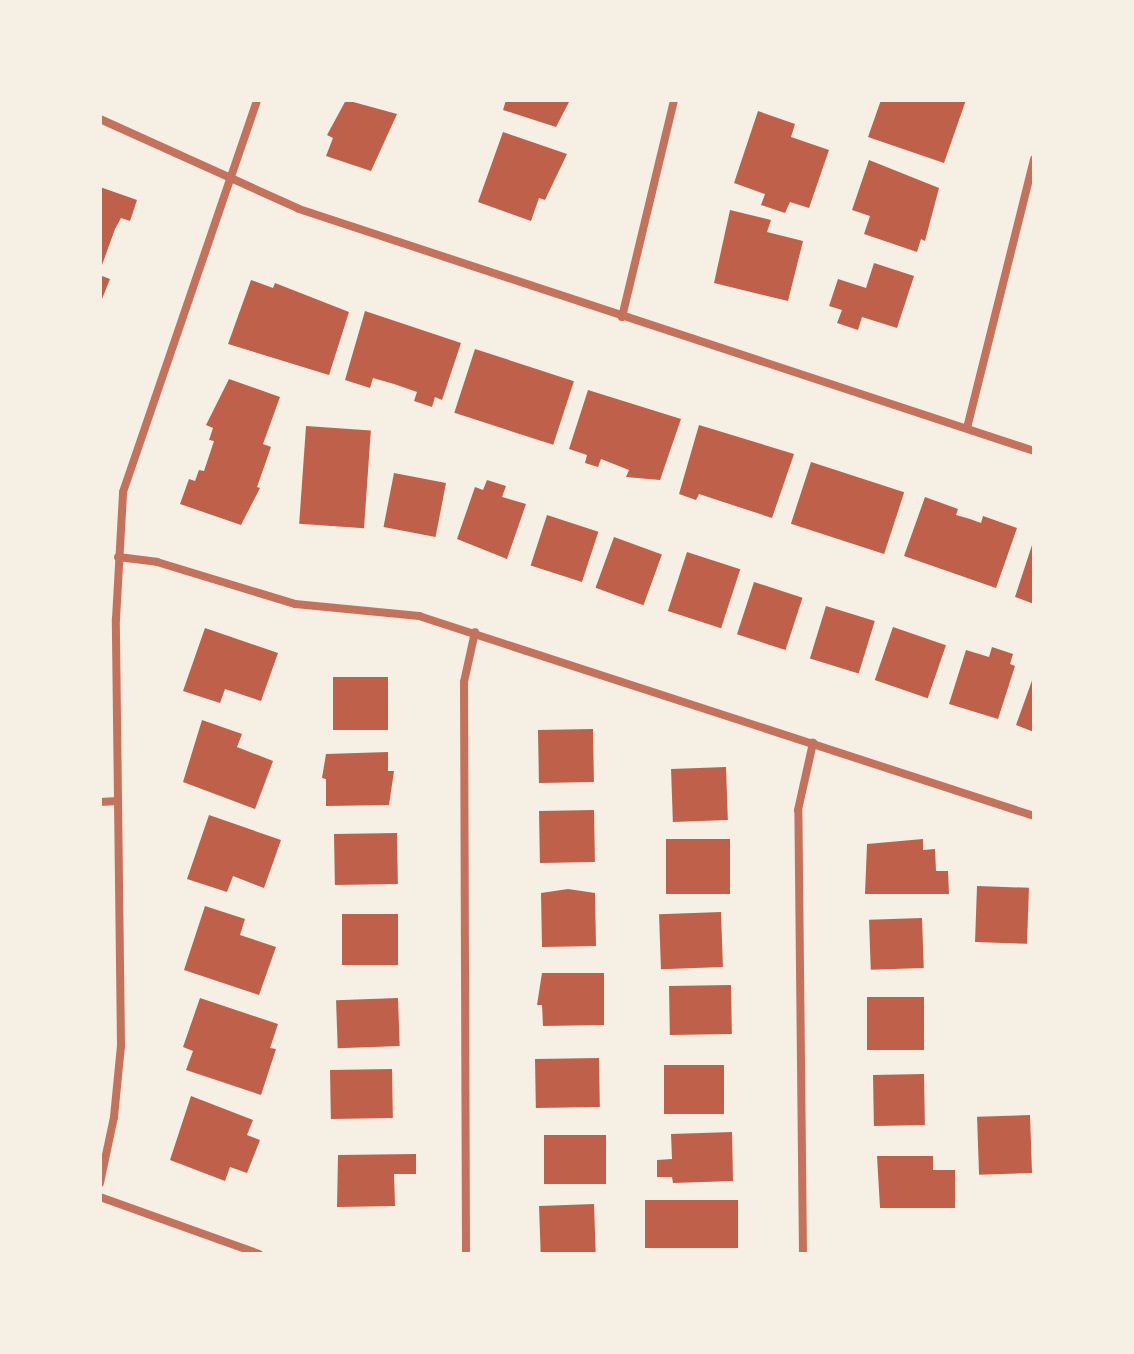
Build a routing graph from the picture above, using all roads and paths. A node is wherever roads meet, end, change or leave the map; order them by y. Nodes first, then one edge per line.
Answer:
1 (257, 100) edge
2 (674, 100) edge
3 (100, 119) edge
4 (1034, 159) edge
5 (230, 179) junction
6 (622, 317) junction
7 (967, 428) junction
8 (1034, 451) edge
9 (118, 557) junction
10 (475, 632) junction
11 (813, 743) junction
12 (118, 801) junction
13 (100, 802) edge
14 (1034, 816) edge
15 (100, 1183) edge
16 (100, 1197) edge
17 (259, 1254) edge
18 (466, 1254) edge
19 (803, 1254) edge

1 - 5 street
2 - 6 street
3 - 5 street
4 - 7 street
5 - 6 street
5 - 9 street
6 - 7 street
7 - 8 street
9 - 10 street
9 - 12 street
10 - 11 street
10 - 18 street
11 - 14 street
11 - 19 street
12 - 13 street
12 - 15 street
16 - 17 street

